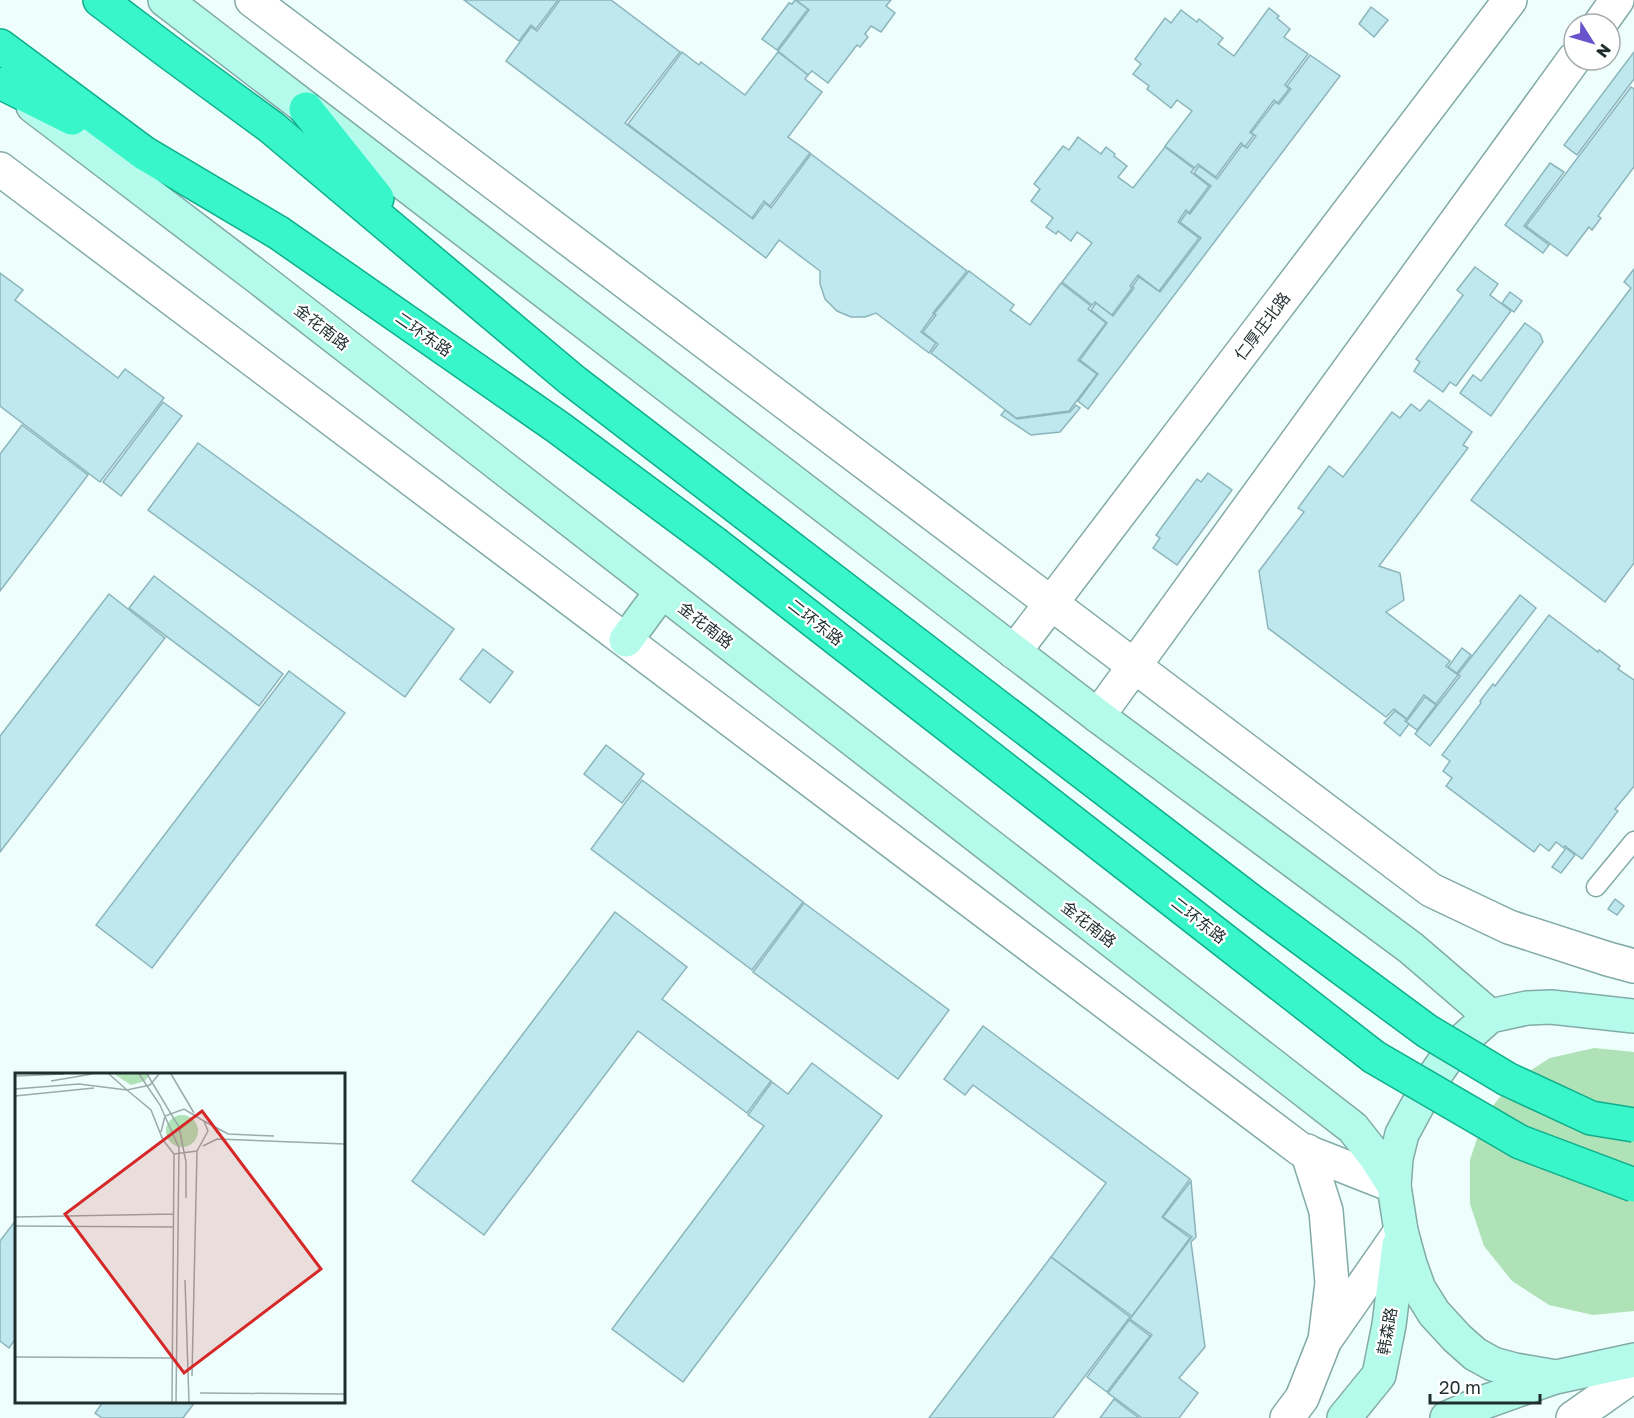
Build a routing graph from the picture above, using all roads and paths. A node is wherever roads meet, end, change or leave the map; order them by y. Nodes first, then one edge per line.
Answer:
1 (100, 0) edge
2 (165, 0) edge
3 (252, 0) edge
4 (1510, 0) edge
5 (0, 46) edge
6 (1565, 72) edge
7 (2, 83) edge
8 (306, 109) junction
9 (144, 153) junction
10 (0, 169) edge
11 (421, 253) junction
12 (662, 591) junction
13 (1051, 603) junction
14 (626, 640) junction
15 (1014, 652) junction
16 (1134, 666) junction
17 (1098, 716) junction
18 (1634, 841) edge
19 (1596, 887) dead end
20 (1634, 966) edge
21 (1490, 1016) junction
22 (1634, 1016) edge
23 (1634, 1125) edge
24 (1307, 1151) junction
25 (1634, 1185) edge
26 (1394, 1186) junction
27 (1401, 1231) junction
28 (1325, 1340) junction
29 (1634, 1360) edge
30 (1634, 1375) edge
31 (1556, 1377) junction
32 (1287, 1418) edge
33 (1344, 1418) edge
34 (1447, 1418) edge
35 (1573, 1418) edge

1 - 11 highway
2 - 8 main road
3 - 13 street
4 - 13 street, 仁厚庄北路
5 - 9 highway, 二环东路
6 - 16 street
7 - 9 highway
7 - 12 main road, 金花南路
8 - 11 highway
8 - 15 main road
9 - 25 highway, 二环东路, bridge
10 - 14 street
11 - 23 highway, bridge
12 - 14 main road
12 - 26 main road, 金花南路
13 - 15 street, 仁厚庄北路
13 - 16 street
14 - 24 street
15 - 17 main road
16 - 17 street
16 - 20 street
17 - 21 main road
18 - 19 lane
21 - 22 main road
21 - 26 main road
24 - 26 street
24 - 28 street
26 - 27 main road
27 - 28 street
27 - 31 main road
27 - 33 main road, 韩森路
28 - 32 street
29 - 31 main road
30 - 35 street
31 - 34 main road

